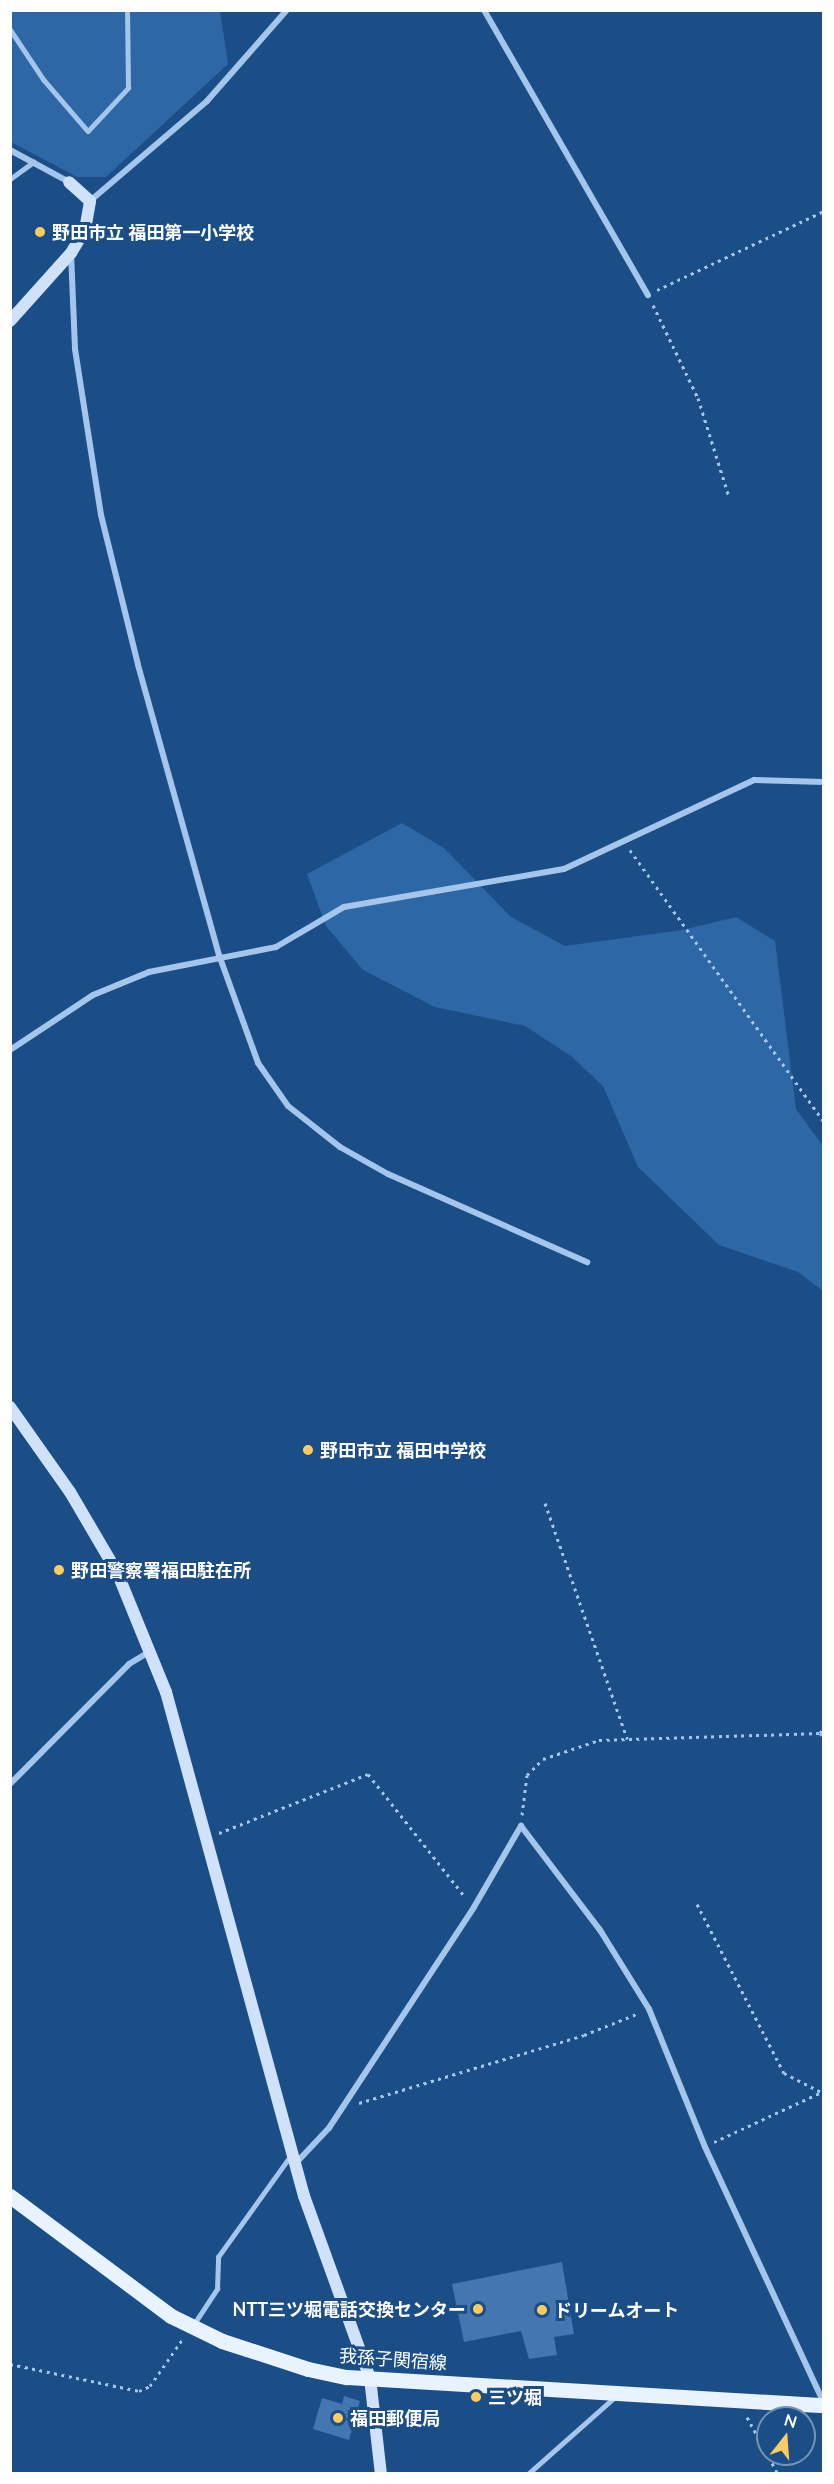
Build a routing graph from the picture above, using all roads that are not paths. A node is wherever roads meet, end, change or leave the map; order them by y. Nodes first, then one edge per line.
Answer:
1 (127, 10) edge
2 (287, 10) edge
3 (484, 10) edge
4 (10, 29) edge
5 (10, 150) edge
6 (33, 162) junction
7 (10, 179) edge
8 (69, 182) joint
9 (90, 201) junction
10 (71, 253) junction
11 (648, 294) road end
12 (10, 321) edge
13 (824, 782) edge
14 (219, 955) junction
15 (10, 1050) edge
16 (587, 1262) dead end
17 (10, 1407) edge
18 (151, 1651) junction
19 (10, 1784) edge
20 (294, 2158) junction
21 (10, 2196) edge
22 (192, 2327) junction
23 (370, 2378) junction
24 (621, 2392) junction
25 (824, 2404) edge
26 (381, 2474) edge
27 (528, 2474) edge

1 - 4 lane
2 - 9 street
3 - 11 street
5 - 6 street
6 - 7 lane
6 - 8 street
8 - 9 street
9 - 10 street
10 - 12 street
10 - 14 street
13 - 14 street
14 - 15 street
14 - 16 street
17 - 18 street
18 - 19 street
18 - 20 street
20 - 22 lane
20 - 23 street
20 - 25 street
21 - 22 main road, 我孫子関宿線
22 - 23 main road, 我孫子関宿線
23 - 24 main road, 我孫子関宿線
23 - 26 street
24 - 25 main road, 我孫子関宿線
24 - 27 lane

